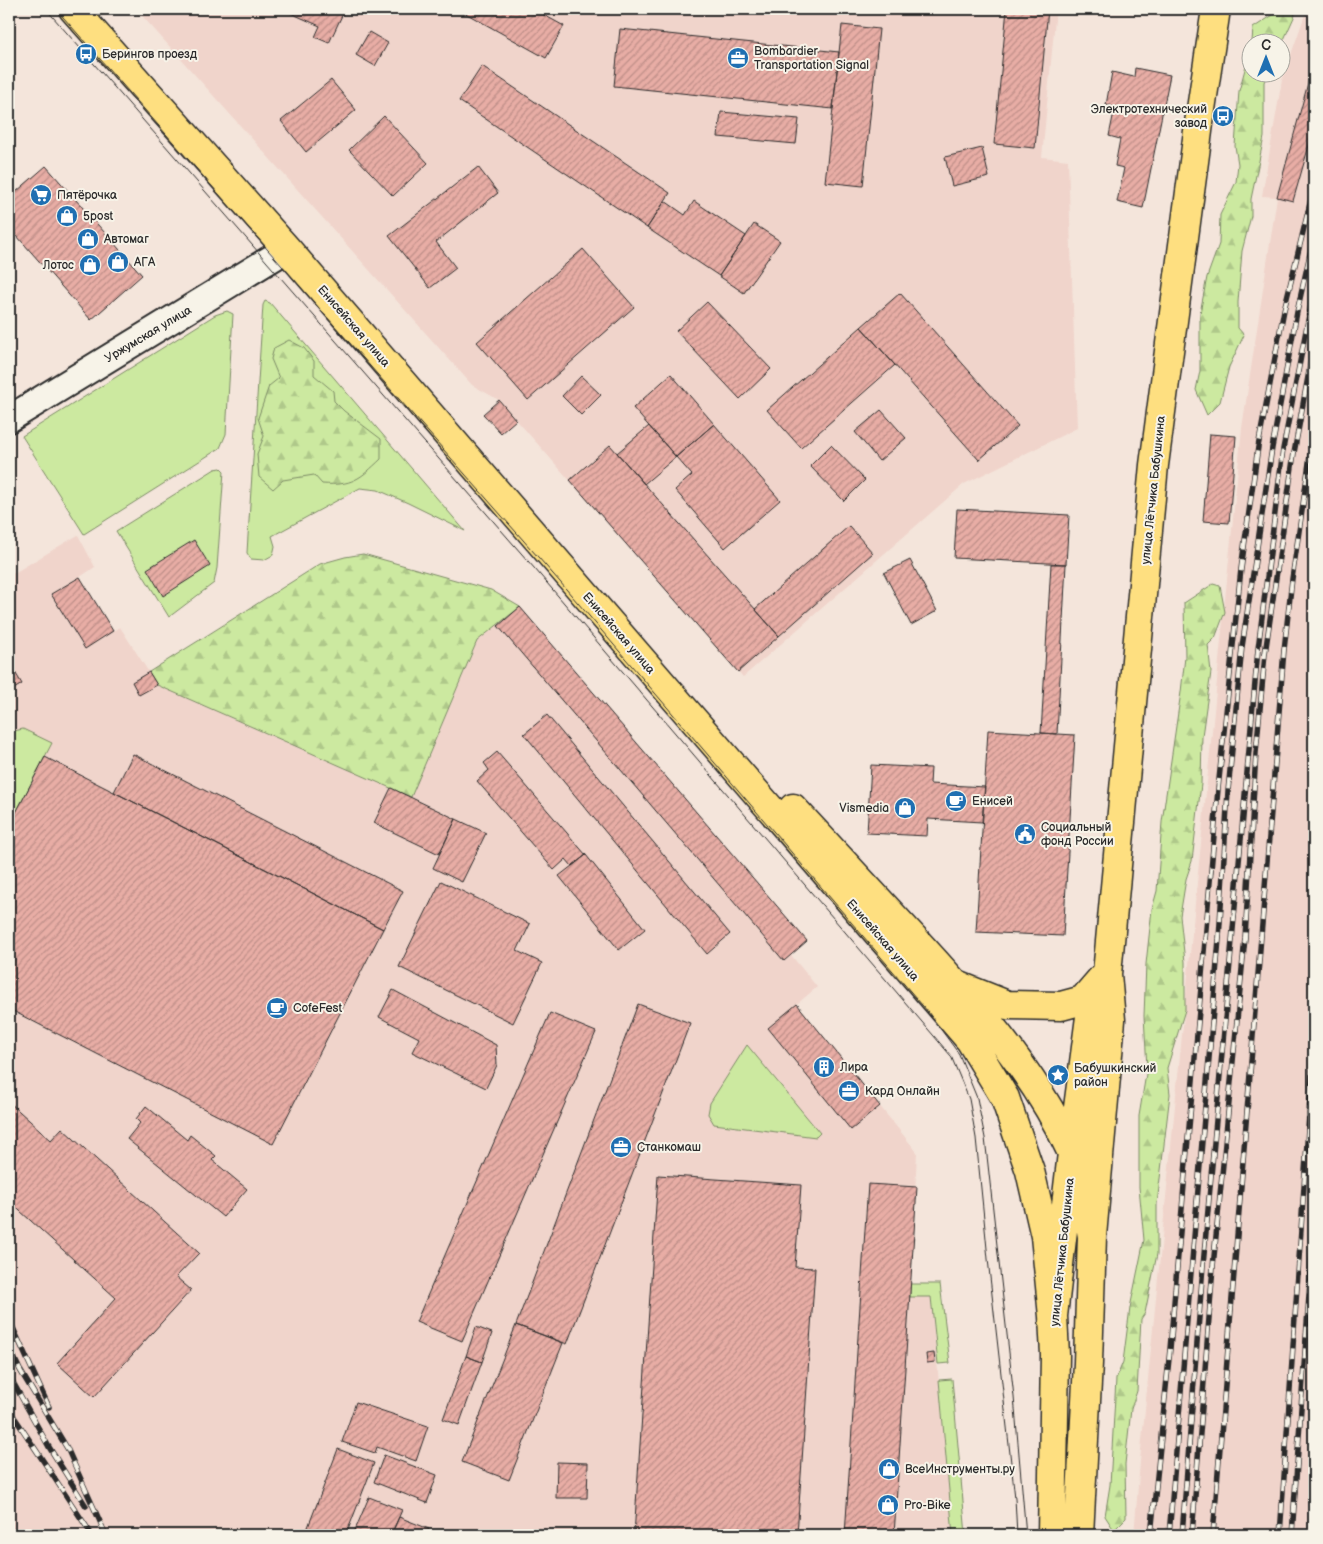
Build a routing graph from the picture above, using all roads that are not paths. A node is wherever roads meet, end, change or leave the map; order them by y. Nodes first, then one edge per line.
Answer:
1 (73, 9) edge
2 (96, 9) edge
3 (1216, 9) edge
4 (287, 248) junction
5 (9, 419) edge
6 (1107, 974) junction
7 (957, 986) junction
8 (1072, 1153) junction
9 (1092, 1236) junction
10 (1053, 1316) junction
11 (1052, 1535) edge
12 (1079, 1535) edge

1 - 4 main road, Енисейская улица
2 - 7 main road, Енисейская улица
3 - 6 main road, улица Лётчика Бабушкина
4 - 5 street, Уржумская улица
4 - 10 main road, Енисейская улица
6 - 7 main road
6 - 8 main road, улица Лётчика Бабушкина
6 - 9 main road, улица Лётчика Бабушкина
7 - 8 main road, Енисейская улица
8 - 9 main road, Енисейская улица
8 - 10 main road, улица Лётчика Бабушкина
9 - 12 main road, улица Лётчика Бабушкина
10 - 11 main road, улица Лётчика Бабушкина

